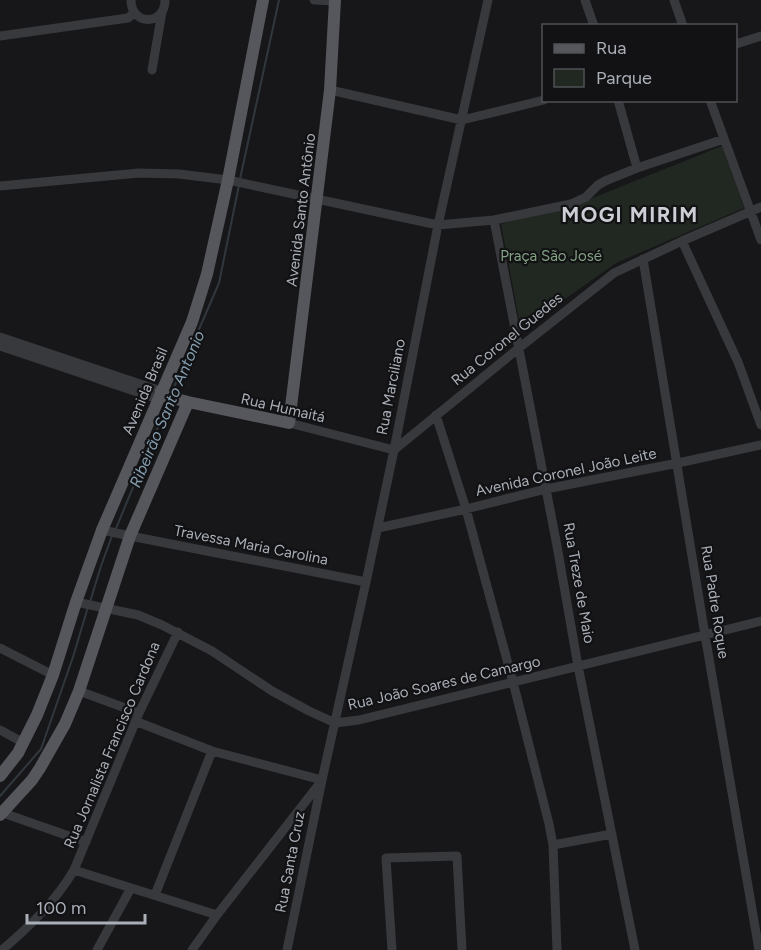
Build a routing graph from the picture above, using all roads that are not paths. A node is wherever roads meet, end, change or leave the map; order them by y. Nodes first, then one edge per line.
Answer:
1 (131, 0) edge
2 (165, 0) edge
3 (263, 0) edge
4 (314, 0) edge
5 (335, 0) edge
6 (488, 0) edge
7 (585, 0) edge
8 (674, 0) edge
9 (162, 12) junction
10 (134, 13) junction
11 (593, 24) edge
12 (682, 24) edge
13 (0, 36) edge
14 (761, 36) edge
15 (737, 43) edge
16 (152, 70) dead end
17 (330, 90) junction
18 (542, 100) edge
19 (619, 102) edge
20 (711, 102) edge
21 (462, 120) junction
22 (724, 139) junction
23 (637, 168) junction
24 (232, 181) junction
25 (0, 186) edge
26 (317, 199) junction
27 (761, 207) edge
28 (750, 212) junction
29 (494, 220) junction
30 (438, 225) junction
31 (761, 240) edge
32 (682, 241) junction
33 (644, 259) junction
34 (0, 337) edge
35 (0, 346) edge
36 (519, 348) junction
37 (170, 397) junction
38 (436, 415) junction
39 (289, 423) junction
40 (761, 425) edge
41 (761, 445) edge
42 (394, 450) junction
43 (678, 463) junction
44 (546, 489) junction
45 (466, 509) junction
46 (378, 528) junction
47 (105, 531) junction
48 (125, 535) junction
49 (366, 582) junction
50 (80, 603) junction
51 (102, 608) junction
52 (761, 621) edge
53 (178, 632) junction
54 (705, 635) junction
55 (0, 648) edge
56 (578, 666) junction
57 (53, 675) junction
58 (513, 682) junction
59 (79, 691) junction
60 (137, 717) junction
61 (335, 723) junction
62 (0, 730) edge
63 (24, 743) junction
64 (212, 751) junction
65 (0, 776) edge
66 (322, 780) junction
67 (1, 814) edge
68 (612, 834) junction
69 (86, 842) junction
70 (552, 845) junction
71 (74, 870) junction
72 (131, 888) junction
73 (155, 895) junction
74 (217, 915) junction
75 (2, 950) edge
76 (97, 950) edge
77 (192, 950) edge
78 (287, 950) edge
79 (392, 950) edge
80 (462, 950) edge
81 (557, 950) edge
82 (635, 950) edge
83 (759, 950) edge

1 - 10 street
2 - 9 street
3 - 24 main road, Avenida Brasil
4 - 5 street
5 - 17 main road, Avenida Santo Antônio
6 - 21 street, Rua Marciliano
7 - 11 street
8 - 12 street
9 - 10 street
9 - 16 street
10 - 13 street
14 - 15 street
17 - 21 street
17 - 26 main road, Avenida Santo Antônio
18 - 21 street
19 - 23 street
20 - 22 street
21 - 30 street, Rua Marciliano
22 - 23 street
22 - 28 street
23 - 29 street
24 - 25 street
24 - 26 street
24 - 37 main road, Avenida Brasil
26 - 30 street
26 - 39 main road, Avenida Santo Antônio
27 - 28 street, Rua Coronel Guedes
28 - 31 street
28 - 32 street, Rua Coronel Guedes
29 - 30 street
29 - 36 street, Rua Treze de Maio
30 - 42 street, Rua Marciliano
32 - 33 street, Rua Coronel Guedes
32 - 40 street
33 - 36 street, Rua Coronel Guedes
33 - 43 street, Rua Padre Roque
34 - 37 street
35 - 37 street
36 - 38 street, Rua Coronel Guedes
36 - 44 street, Rua Treze de Maio
37 - 39 main road, Rua Humaitá
37 - 47 main road, Avenida Brasil
37 - 48 main road, Avenida Brasil
38 - 42 street, Rua Coronel Guedes
38 - 45 street
39 - 42 street, Rua Humaitá
41 - 43 street, Avenida Coronel João Leite
42 - 46 street, Rua Marciliano
43 - 44 street, Avenida Coronel João Leite
43 - 54 street, Rua Padre Roque
44 - 45 street, Avenida Coronel João Leite
44 - 56 street, Rua Treze de Maio
45 - 46 street, Avenida Coronel João Leite
45 - 58 street
46 - 49 street, Rua Marciliano
47 - 48 street, Travessa Maria Carolina
47 - 50 main road, Avenida Brasil
48 - 49 street, Travessa Maria Carolina
48 - 51 main road, Avenida Brasil
49 - 61 street, Rua Marciliano
50 - 51 street, Rua João Soares de Camargo
50 - 57 main road, Avenida Brasil
51 - 53 street, Rua João Soares de Camargo
51 - 59 main road, Avenida Brasil
52 - 54 street, Rua João Soares de Camargo
53 - 60 street, Rua Jornalista Francisco Cardona
53 - 61 street, Rua João Soares de Camargo
54 - 56 street, Rua João Soares de Camargo
54 - 83 street, Rua Padre Roque
55 - 57 street
56 - 58 street, Rua João Soares de Camargo
56 - 68 street, Rua Treze de Maio
57 - 63 main road, Avenida Brasil
58 - 61 street, Rua João Soares de Camargo
58 - 70 street
59 - 60 street
59 - 67 main road, Avenida Brasil
60 - 64 street
60 - 69 street, Rua Jornalista Francisco Cardona
61 - 66 street, Rua Marciliano
62 - 63 street
63 - 65 main road, Avenida Brasil
64 - 66 street
64 - 73 street
66 - 74 street
66 - 78 street, Rua Santa Cruz
67 - 69 street
68 - 70 street
68 - 82 street, Rua Treze de Maio
69 - 71 street, Rua Jornalista Francisco Cardona
70 - 81 street
71 - 72 street
71 - 75 street, Rua Jornalista Francisco Cardona
72 - 73 street
72 - 76 street
73 - 74 street
74 - 77 street
79 - 80 street

